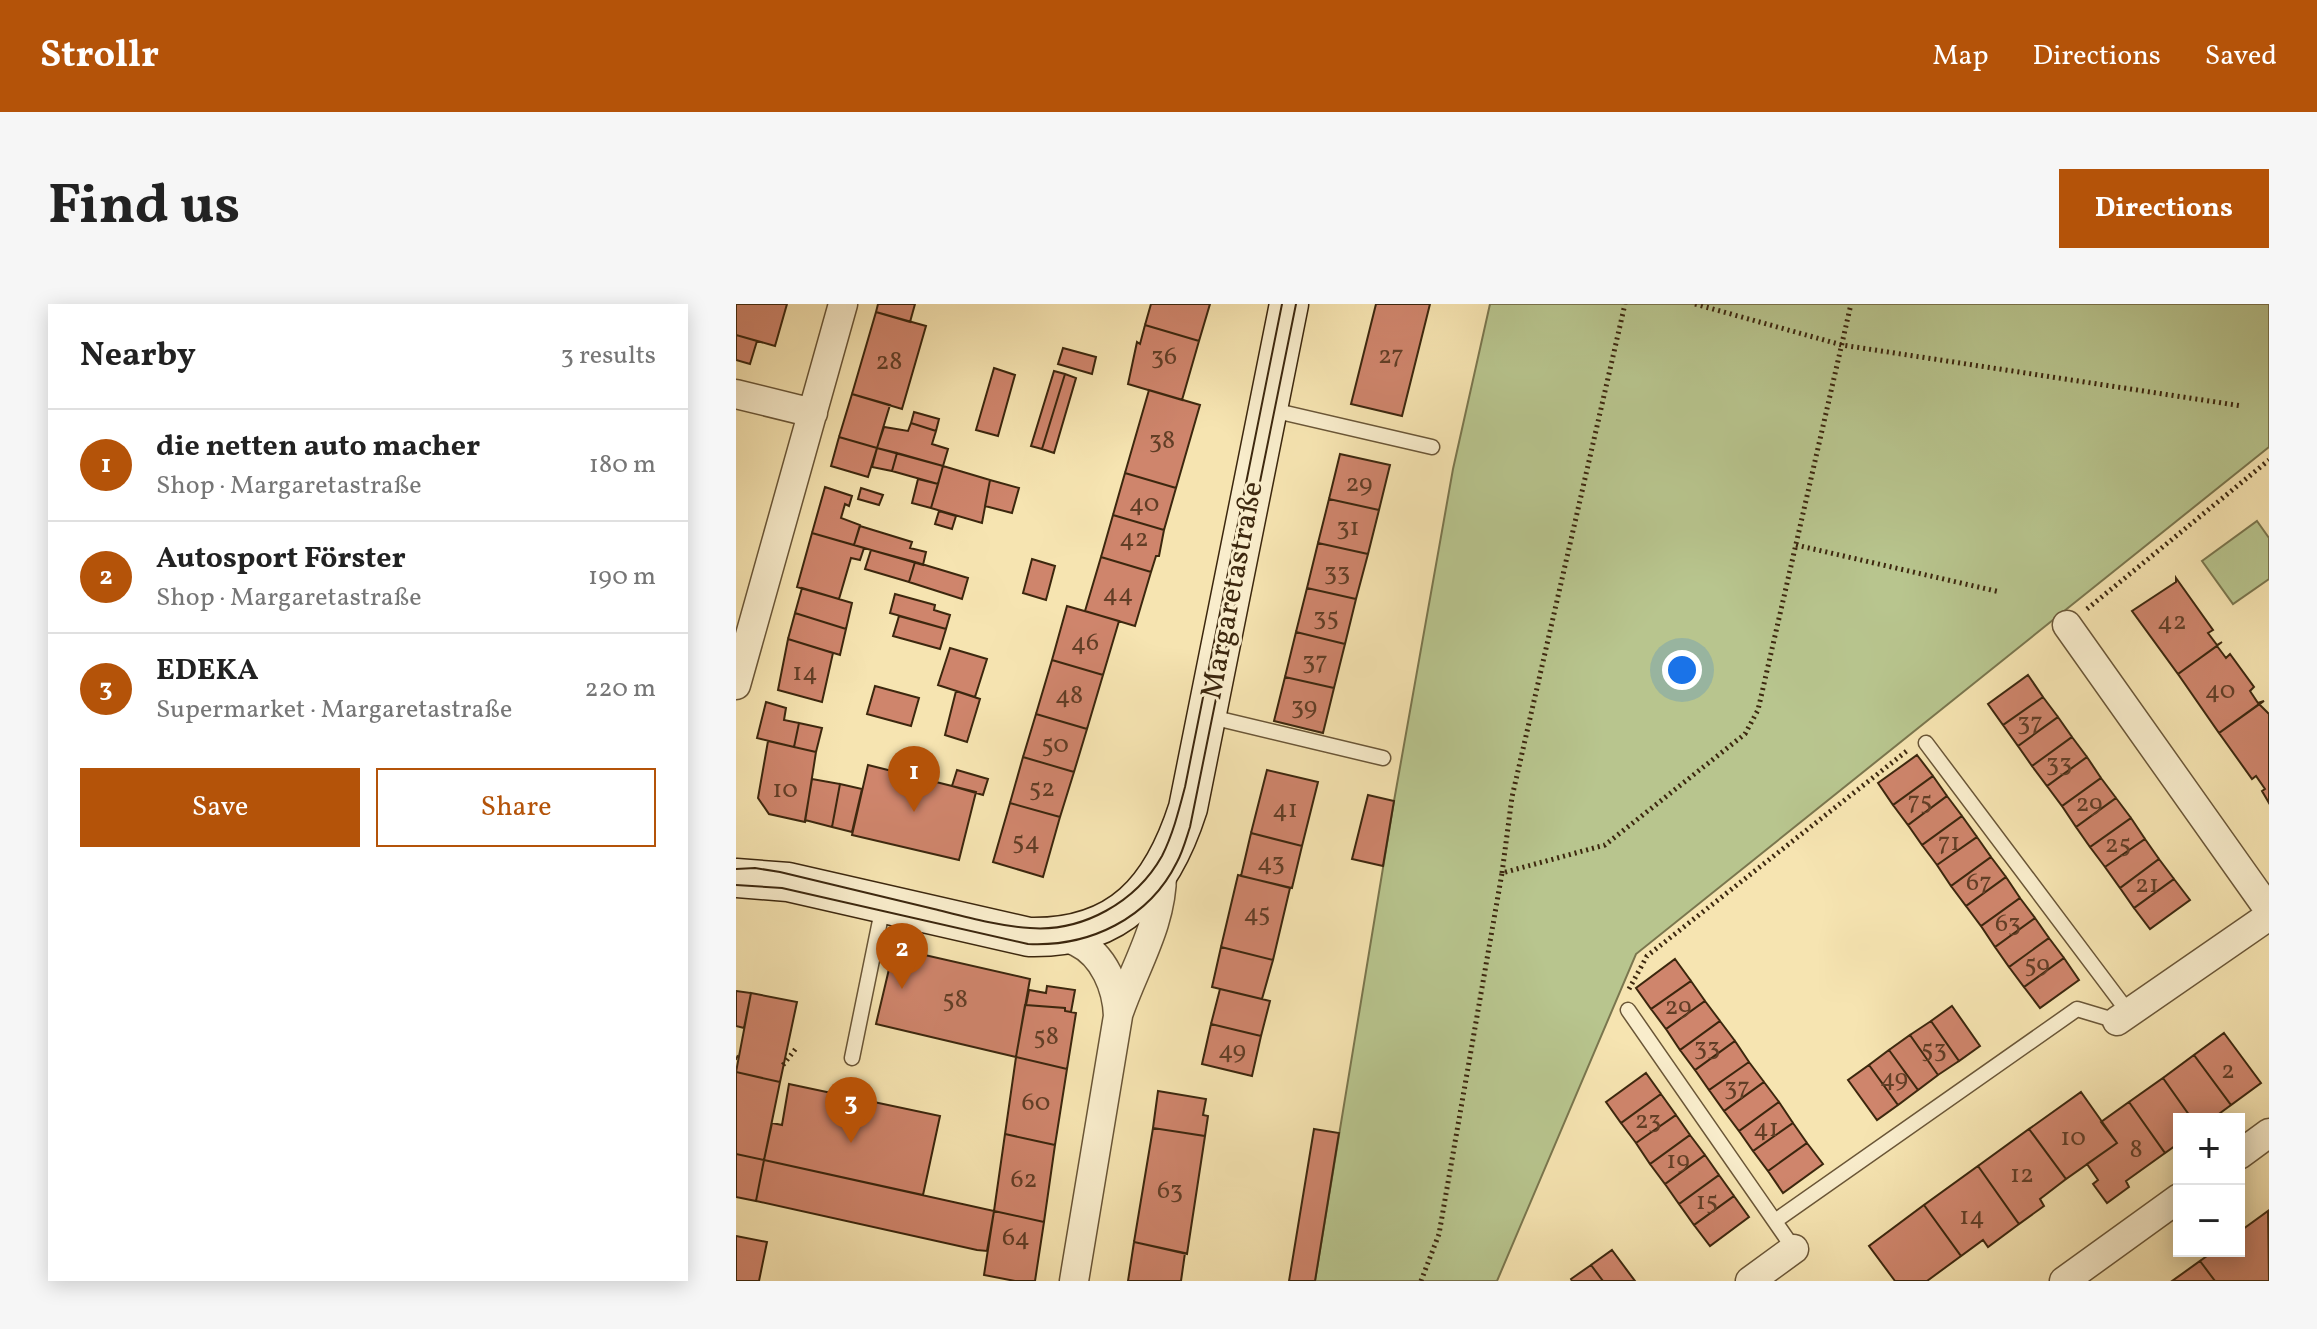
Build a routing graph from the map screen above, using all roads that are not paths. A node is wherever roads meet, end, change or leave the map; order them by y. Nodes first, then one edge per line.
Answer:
1 (843, 304) edge
2 (1289, 304) edge
3 (736, 394) edge
4 (1268, 409) junction
5 (813, 413) junction
6 (1432, 447) dead end
7 (2067, 625) road end
8 (736, 685) edge
9 (1206, 716) junction
10 (1926, 743) road end
11 (1383, 758) dead end
12 (1162, 871) junction
13 (736, 878) edge
14 (883, 904) junction
15 (2269, 913) edge
16 (1051, 937) junction
17 (1628, 1010) road end
18 (1118, 1016) junction
19 (2123, 1017) junction
20 (852, 1058) dead end
21 (2269, 1133) edge
22 (2245, 1151) edge
23 (2173, 1202) edge
24 (1775, 1221) junction
25 (1794, 1249) joint
26 (1074, 1281) edge
27 (1750, 1281) edge
28 (2064, 1281) edge

1 - 5 street
2 - 4 street, Margaretastraße
3 - 5 street
4 - 6 lane
4 - 9 street, Margaretastraße
5 - 8 street
7 - 15 street
9 - 11 lane
9 - 12 street, Margaretastraße
10 - 19 lane
12 - 16 street, Margaretastraße
12 - 18 street, Margaretastraße
13 - 14 street, Margaretastraße
14 - 16 street, Margaretastraße
14 - 20 lane
15 - 19 street
16 - 18 street, Margaretastraße
17 - 24 lane
18 - 26 street, Margaretastraße
19 - 24 lane
21 - 22 street
23 - 28 street
24 - 25 lane
25 - 27 street

